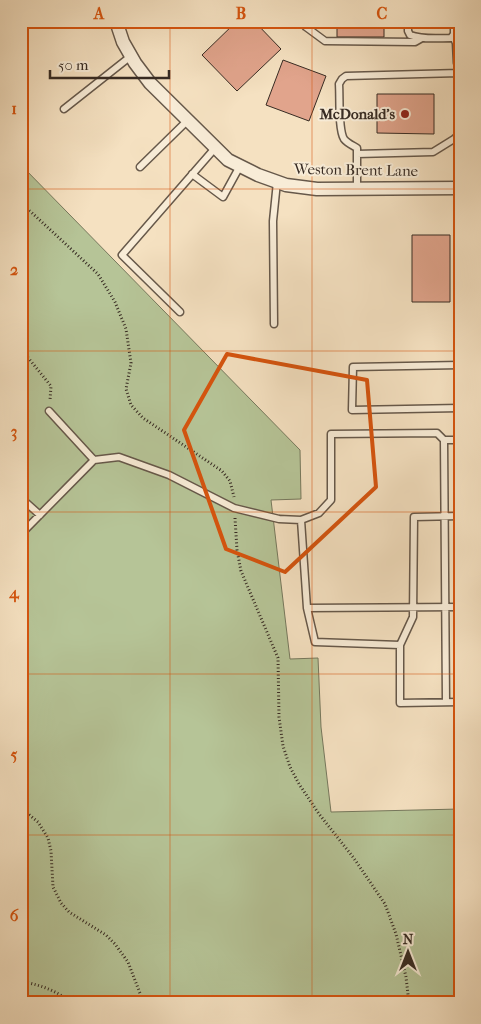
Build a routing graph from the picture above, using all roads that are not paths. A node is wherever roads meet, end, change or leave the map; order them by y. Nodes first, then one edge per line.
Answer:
1 (116, 21) edge
2 (300, 21) edge
3 (408, 21) edge
4 (454, 21) edge
5 (453, 36) junction
6 (422, 38) junction
7 (131, 56) junction
8 (459, 65) edge
9 (458, 73) junction
10 (64, 109) dead end
11 (188, 120) junction
12 (460, 128) edge
13 (460, 134) edge
14 (216, 147) junction
15 (357, 154) junction
16 (240, 166) junction
17 (140, 167) dead end
18 (192, 174) junction
19 (277, 182) junction
20 (460, 188) edge
21 (357, 189) junction
22 (180, 312) dead end
23 (274, 324) dead end
24 (460, 365) edge
25 (460, 408) edge
26 (49, 411) road end
27 (444, 440) junction
28 (460, 440) edge
29 (94, 460) junction
30 (21, 498) edge
31 (40, 515) junction
32 (445, 516) junction
33 (460, 516) edge
34 (301, 520) junction
35 (21, 534) edge
36 (413, 607) junction
37 (445, 607) junction
38 (460, 607) edge
39 (307, 608) junction
40 (400, 645) junction
41 (446, 702) junction
42 (460, 702) edge

1 - 7 street, Weston Brent Lane
2 - 6 lane
3 - 6 lane
4 - 5 lane
5 - 6 lane
5 - 8 lane
7 - 10 lane
7 - 11 street, Weston Brent Lane
8 - 9 lane
9 - 12 lane
9 - 15 lane
11 - 14 street, Weston Brent Lane
11 - 17 lane
13 - 15 lane
14 - 16 street, Weston Brent Lane
14 - 18 lane
15 - 21 lane
16 - 18 lane
16 - 19 street, Weston Brent Lane
18 - 22 lane
19 - 21 street, Weston Brent Lane
19 - 23 lane
20 - 21 street, Weston Brent Lane
24 - 25 lane
26 - 29 lane
27 - 28 lane
27 - 32 lane
27 - 34 lane
29 - 31 lane
29 - 34 lane
30 - 31 lane
31 - 35 lane
32 - 33 lane
32 - 36 lane
32 - 37 lane
34 - 39 lane
36 - 37 lane
36 - 39 lane
36 - 40 lane
37 - 38 lane
37 - 41 lane
39 - 40 lane
40 - 41 lane
41 - 42 lane

